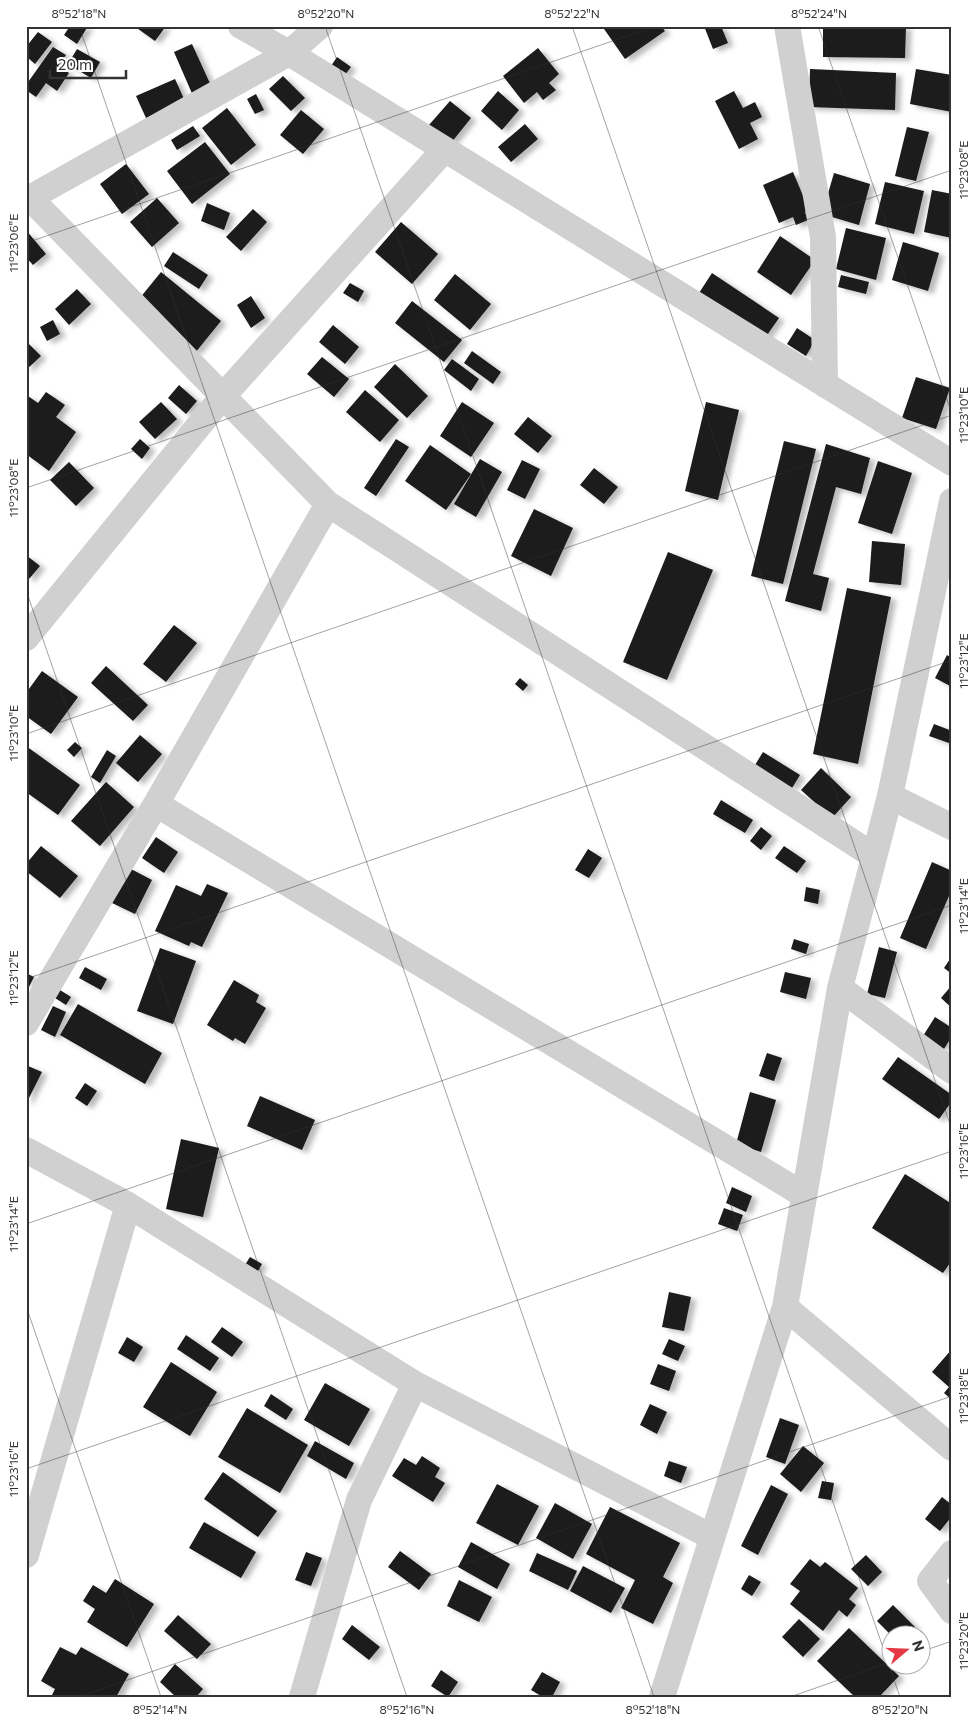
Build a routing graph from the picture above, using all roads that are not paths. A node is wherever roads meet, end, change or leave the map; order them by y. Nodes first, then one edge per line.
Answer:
1 (241, 26) edge
2 (320, 26) edge
3 (787, 26) edge
4 (289, 54) junction
5 (444, 150) junction
6 (28, 199) edge
7 (825, 385) junction
8 (223, 396) junction
9 (952, 463) edge
10 (952, 501) edge
11 (328, 504) junction
12 (26, 638) edge
13 (890, 796) junction
14 (156, 804) junction
15 (952, 827) edge
16 (874, 856) junction
17 (840, 988) junction
18 (26, 1023) edge
19 (952, 1071) edge
20 (26, 1150) edge
21 (804, 1195) junction
22 (128, 1205) junction
23 (785, 1307) junction
24 (415, 1384) junction
25 (952, 1448) edge
26 (712, 1537) junction
27 (952, 1553) edge
28 (26, 1555) edge
29 (952, 1611) edge
30 (302, 1697) edge
31 (662, 1697) edge

1 - 4 street
2 - 4 street
3 - 7 street
4 - 5 street
4 - 6 street
5 - 7 street
5 - 8 street
6 - 8 street
7 - 9 street
8 - 11 street
8 - 12 street
10 - 13 street
11 - 14 street
11 - 16 street
13 - 15 street
13 - 16 street
14 - 18 street
14 - 21 street
16 - 17 street
17 - 19 street
17 - 21 street
20 - 22 street
21 - 23 street
22 - 24 street
22 - 28 street
23 - 25 street
23 - 26 street
24 - 26 street
24 - 30 street
26 - 31 street
27 - 29 street

